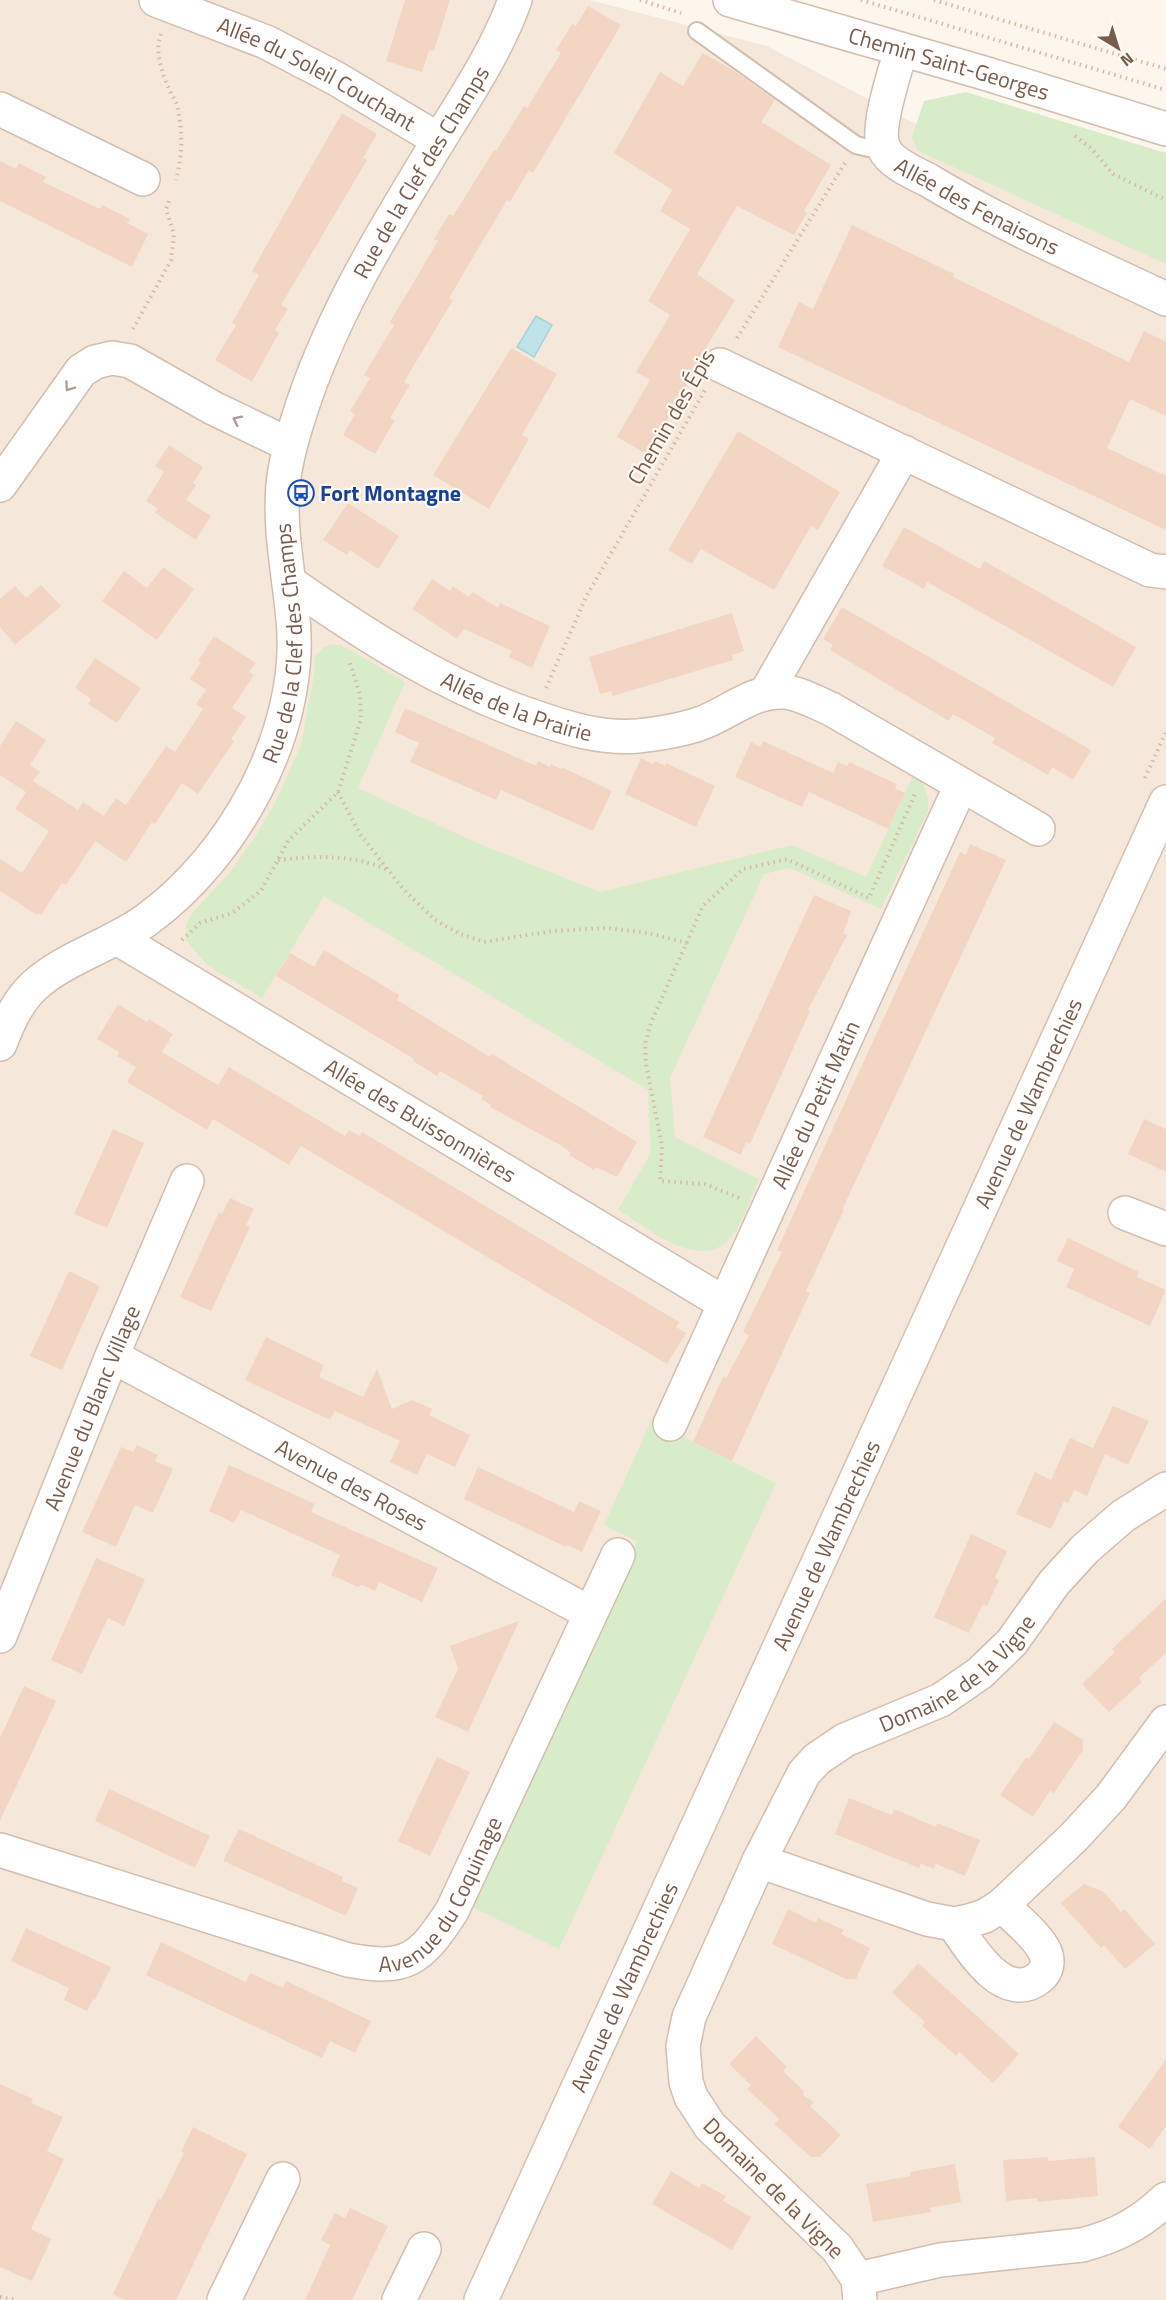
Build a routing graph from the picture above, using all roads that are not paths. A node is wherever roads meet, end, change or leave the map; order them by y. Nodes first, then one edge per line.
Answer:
1 (156, 0) edge
2 (515, 0) edge
3 (730, 0) edge
4 (696, 31) dead end
5 (902, 50) junction
6 (0, 109) edge
7 (1166, 129) edge
8 (439, 140) junction
9 (871, 148) junction
10 (143, 179) dead end
11 (1166, 299) edge
12 (720, 365) road end
13 (290, 445) junction
14 (904, 452) junction
15 (0, 485) edge
16 (1166, 572) edge
17 (289, 582) junction
18 (766, 693) junction
19 (961, 785) junction
20 (1166, 802) edge
21 (1038, 829) dead end
22 (117, 938) junction
23 (0, 1044) edge
24 (188, 1181) dead end
25 (1125, 1213) dead end
26 (1166, 1229) edge
27 (724, 1303) junction
28 (112, 1356) junction
29 (670, 1424) dead end
30 (1166, 1489) edge
31 (618, 1555) dead end
32 (590, 1613) junction
33 (0, 1636) edge
34 (1166, 1722) edge
35 (0, 1850) edge
36 (759, 1861) junction
37 (1002, 1905) junction
38 (954, 1924) junction
39 (283, 2179) dead end
40 (1166, 2199) edge
41 (424, 2249) dead end
42 (859, 2289) edge
43 (483, 2296) edge
44 (224, 2300) edge
45 (399, 2300) edge

1 - 8 street, Allée du Soleil Couchant
2 - 8 street, Rue de la Clef des Champs
3 - 5 street, Chemin Saint-Georges
4 - 9 lane
5 - 7 street, Chemin Saint-Georges
5 - 9 street, Allée des Fenaisons
6 - 10 street
8 - 13 street, Rue de la Clef des Champs
9 - 11 street, Allée des Fenaisons
12 - 14 street
13 -> 15 street
13 - 17 street, Rue de la Clef des Champs
14 - 16 street
14 - 18 street
17 - 18 street, Allée de la Prairie
17 - 22 street, Rue de la Clef des Champs
18 - 19 street, Allée de la Prairie
19 - 21 street, Allée de la Prairie
19 - 27 street, Allée du Petit Matin
20 - 43 street, Avenue de Wambrechies
22 - 23 street, Rue de la Clef des Champs
22 - 27 street, Allée des Buissonnières
24 - 28 street, Avenue du Blanc Village
25 - 26 street
27 - 29 street, Allée du Petit Matin
28 - 32 street, Avenue des Roses
28 - 33 street, Avenue du Blanc Village
30 - 36 street, Domaine de la Vigne
31 - 32 street, Avenue du Coquinage
32 - 35 street, Avenue du Coquinage
34 - 37 street
36 - 38 street
36 - 42 street, Domaine de la Vigne
37 - 38 street
37 - 38 street
39 - 44 street
40 - 42 street, Domaine de la Vigne
41 - 45 street

